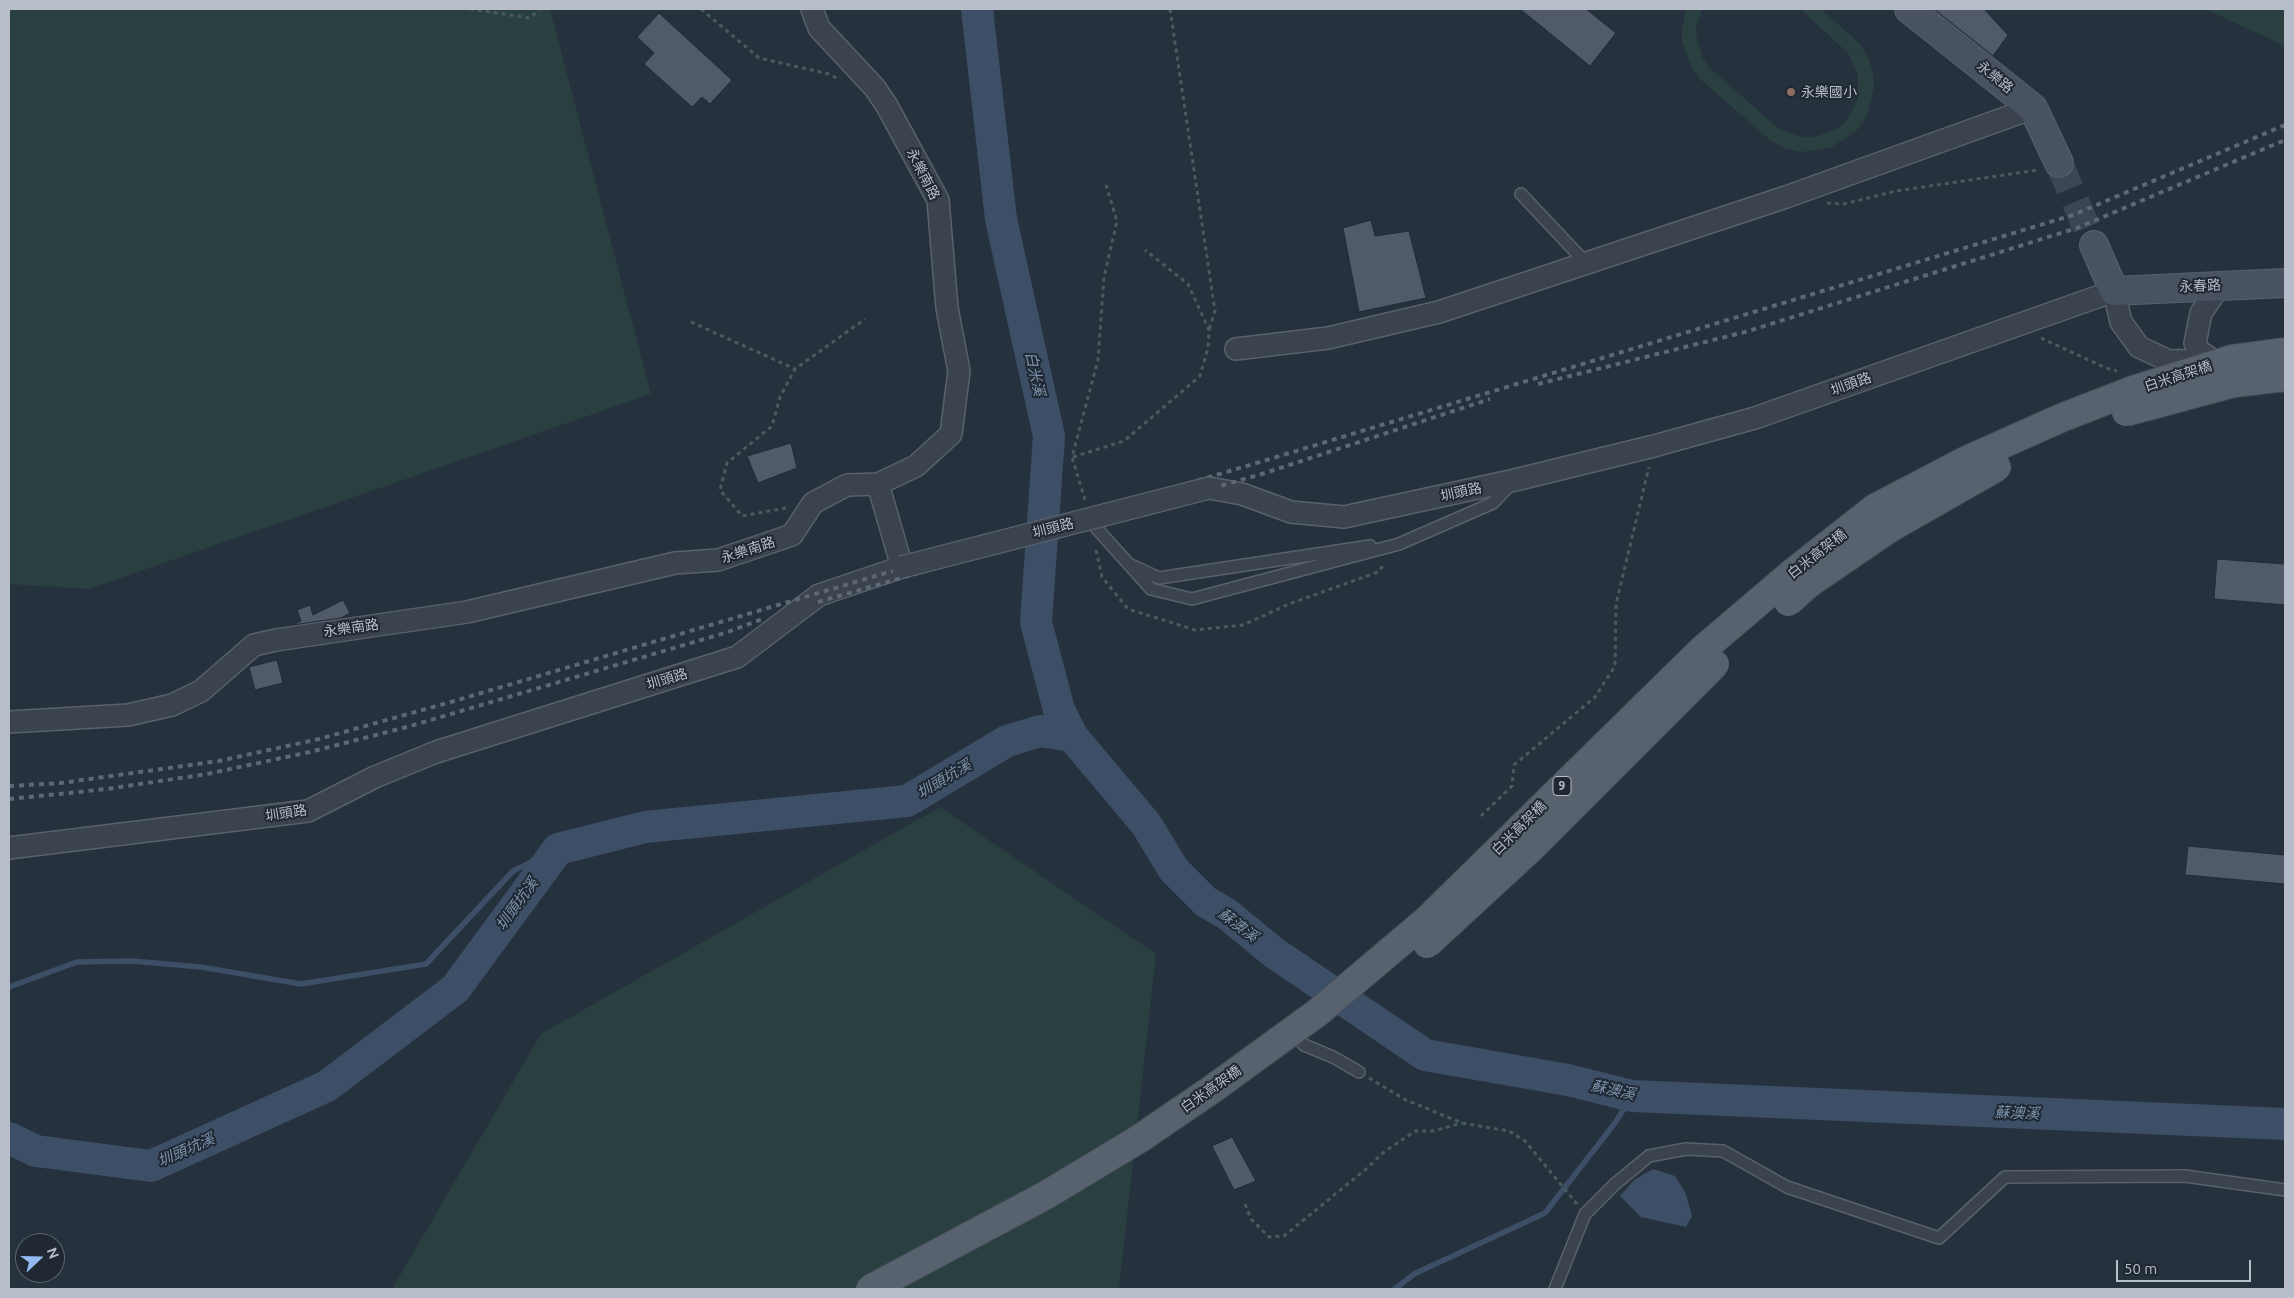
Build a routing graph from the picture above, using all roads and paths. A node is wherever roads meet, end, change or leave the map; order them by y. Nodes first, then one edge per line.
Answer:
1 (470, 9) edge
2 (540, 9) edge
3 (701, 9) edge
4 (812, 9) edge
5 (1170, 9) edge
6 (1910, 9) edge
7 (846, 83) dead end
8 (2033, 108) junction
9 (2050, 166) joint
10 (1521, 194) dead end
11 (1825, 203) dead end
12 (2094, 245) tunnel mouth
13 (1145, 250) dead end
14 (1586, 263) junction
15 (2285, 284) edge
16 (2220, 285) junction
17 (2114, 291) junction
18 (865, 319) dead end
19 (691, 322) dead end
20 (1209, 330) junction
21 (2285, 347) edge
22 (1236, 350) dead end
23 (2285, 352) edge
24 (2211, 359) junction
25 (795, 369) junction
26 (2285, 377) edge
27 (1654, 446) junction
28 (1072, 457) dead end
29 (1515, 480) junction
30 (878, 484) junction
31 (813, 503) junction
32 (1090, 520) dead end
33 (1399, 544) junction
34 (1127, 563) junction
35 (902, 566) junction
36 (9, 722) edge
37 (1480, 816) dead end
38 (9, 848) edge
39 (1299, 1038) junction
40 (1359, 1072) joint
41 (1462, 1123) junction
42 (2285, 1190) edge
43 (1571, 1198) dead end
44 (1245, 1204) dead end
45 (870, 1289) edge
46 (912, 1289) edge
47 (1556, 1289) edge

1 - 2 path
3 - 7 path
4 - 30 street, 永樂南路
5 - 20 path
6 - 8 street, 永樂路
8 - 9 street, 永樂路
8 - 14 street
9 - 11 path
10 - 14 lane
12 - 17 street
13 - 20 path
14 - 22 street
15 - 16 street, 永春路
16 - 17 street, 永春路
16 - 24 street
17 - 24 street
17 - 27 street, 圳頭路
18 - 25 path
19 - 25 path
20 - 28 path
21 - 24 street
23 - 39 main road, 白米高架橋 / 9, bridge
25 - 31 path
26 - 39 main road, 白米高架橋 / 9, bridge
27 - 29 street, 圳頭路
27 - 37 path
29 - 33 lane
29 - 35 street, 圳頭路, bridge
30 - 31 street, 永樂南路
30 - 35 street
31 - 36 street, 永樂南路
32 - 34 lane
33 - 34 lane
33 - 34 lane
35 - 38 street, 圳頭路
39 - 40 lane
39 - 45 main road, 白米高架橋 / 9, bridge
39 - 46 main road, 白米高架橋 / 9
40 - 41 path
41 - 43 path
41 - 44 path
42 - 47 lane

